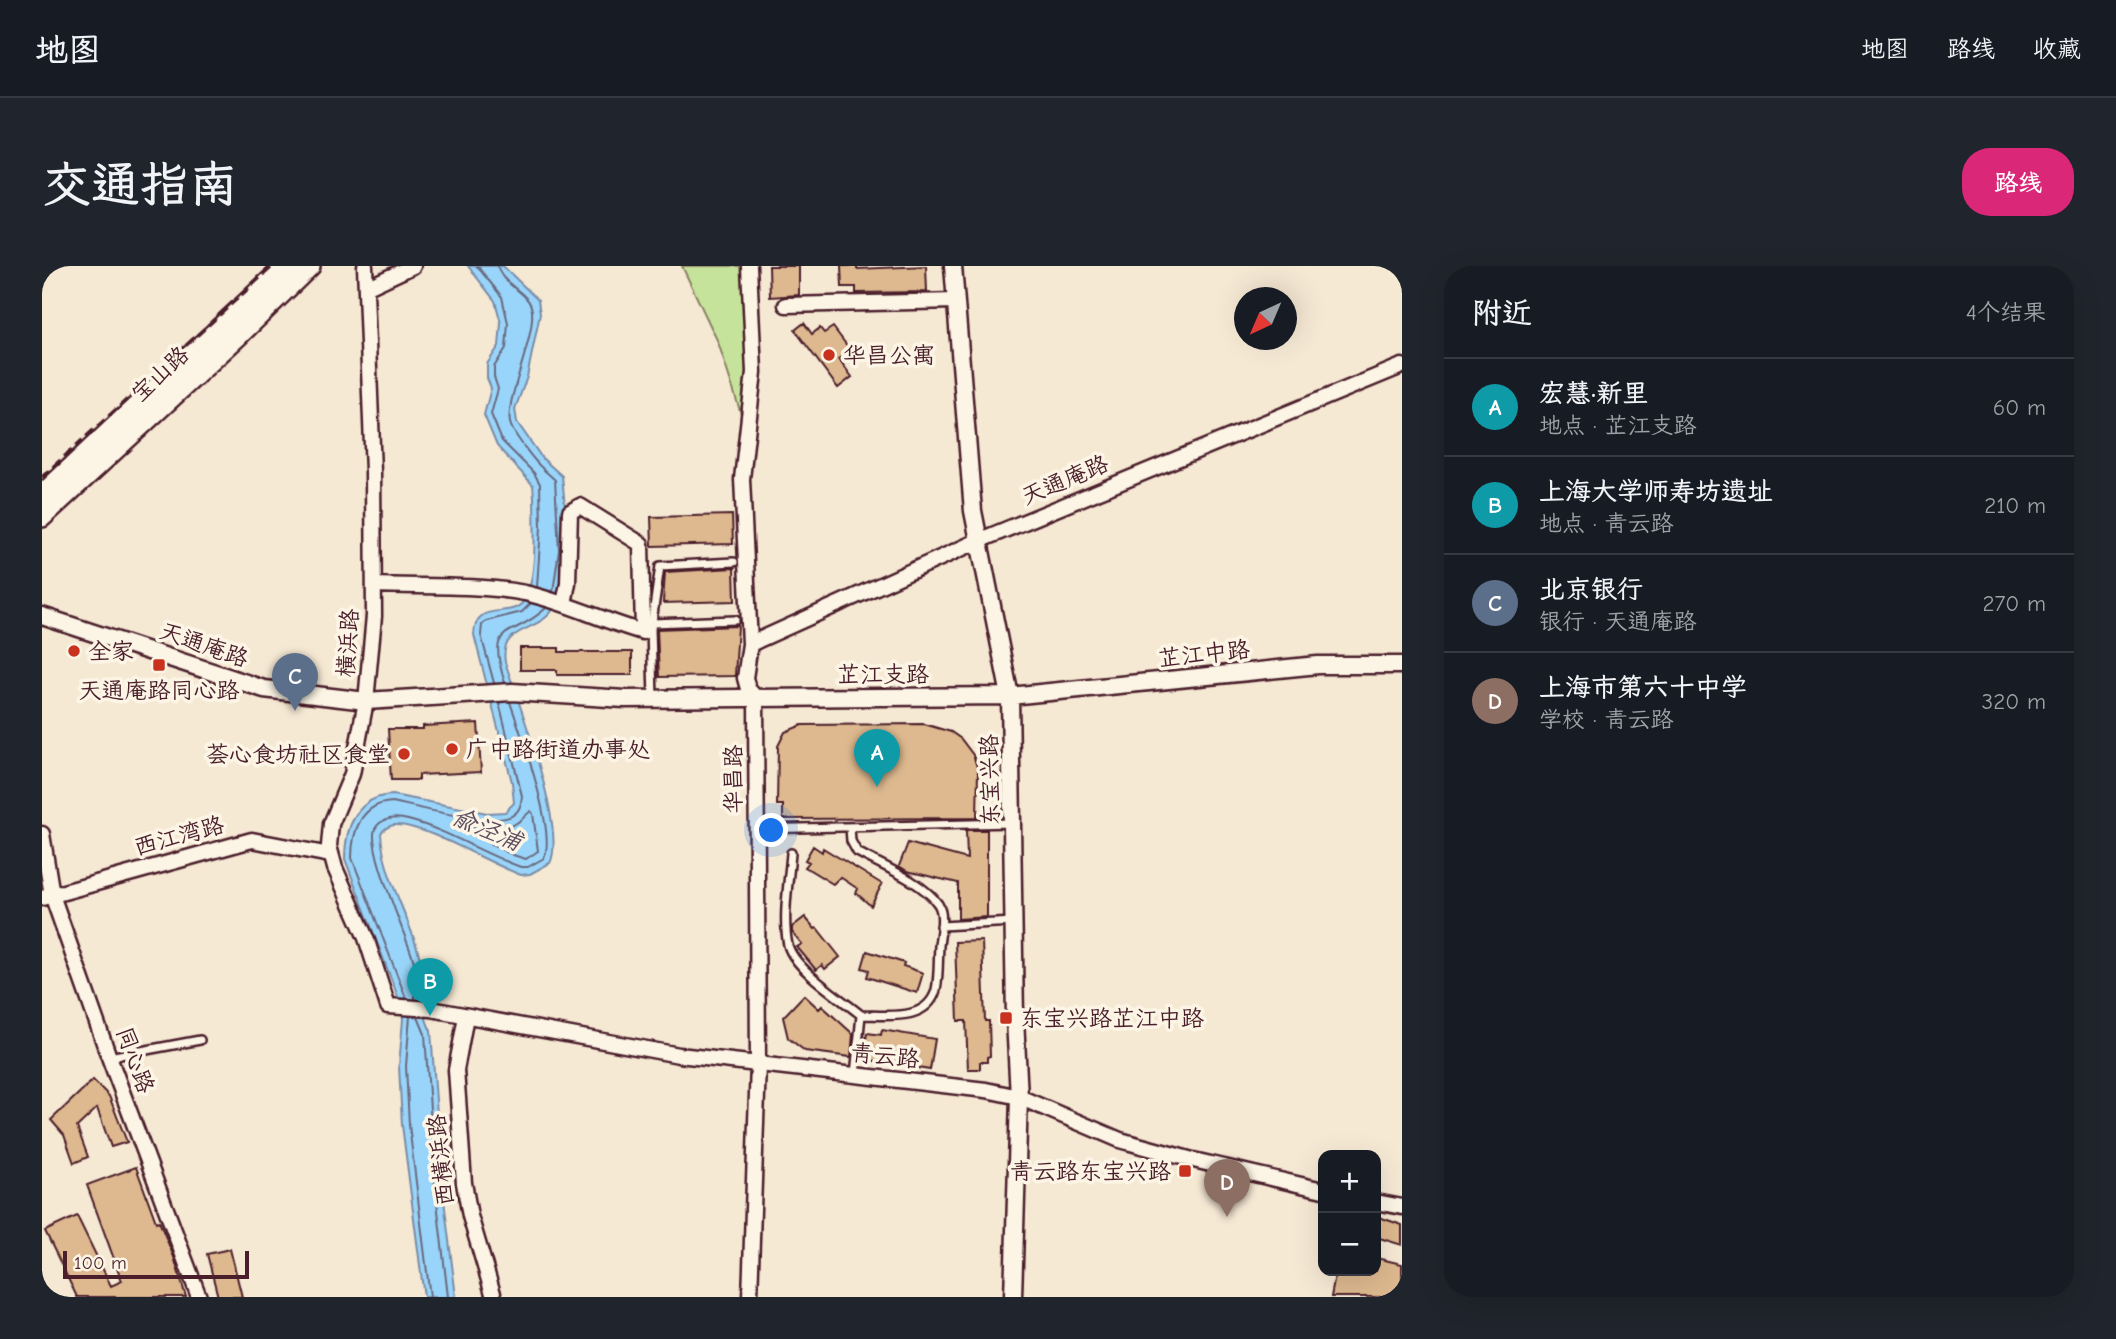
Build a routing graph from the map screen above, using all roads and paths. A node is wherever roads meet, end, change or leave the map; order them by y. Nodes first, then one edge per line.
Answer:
1 (286, 266) edge
2 (310, 266) edge
3 (365, 266) edge
4 (413, 266) edge
5 (749, 266) edge
6 (953, 266) edge
7 (366, 288) junction
8 (956, 301) junction
9 (786, 305) dead end
10 (1402, 366) edge
11 (42, 495) edge
12 (42, 517) edge
13 (978, 541) junction
14 (734, 562) dead end
15 (374, 585) junction
16 (562, 603) junction
17 (42, 617) edge
18 (735, 620) dead end
19 (652, 623) junction
20 (750, 644) junction
21 (1402, 665) edge
22 (1010, 696) junction
23 (755, 698) junction
24 (653, 699) junction
25 (366, 701) junction
26 (1014, 823) junction
27 (850, 827) junction
28 (757, 829) junction
29 (42, 834) edge
30 (791, 853) dead end
31 (330, 855) junction
32 (47, 896) edge
33 (1014, 922) junction
34 (941, 926) junction
35 (391, 1006) joint
36 (861, 1015) junction
37 (466, 1016) junction
38 (200, 1040) dead end
39 (109, 1057) junction
40 (758, 1064) junction
41 (855, 1075) junction
42 (1019, 1097) junction
43 (1318, 1189) edge
44 (1381, 1203) edge
45 (1402, 1208) edge
46 (199, 1297) edge
47 (494, 1297) edge
48 (750, 1297) edge
49 (1013, 1297) edge

1 - 11 main road, 宝山路
2 - 12 main road, 宝山路
3 - 7 street, 横浜路
4 - 7 street
5 - 20 street, 华昌路
6 - 8 street, 东宝兴路
7 - 15 street, 横浜路
8 - 9 street
8 - 13 street, 东宝兴路
10 - 13 street, 天通庵路
13 - 20 street, 天通庵路
13 - 22 street, 东宝兴路
14 - 19 lane
15 - 16 street
15 - 25 street, 横浜路
16 - 16 street
17 - 25 street, 天通庵路
18 - 19 lane
19 - 24 lane
20 - 23 street, 华昌路
21 - 22 street, 芷江中路
22 - 23 street, 芷江支路
22 - 26 street, 东宝兴路
23 - 24 street
23 - 28 street, 华昌路
24 - 25 street, 天通庵路
25 - 31 street, 横浜路
26 - 27 lane
26 - 33 street, 东宝兴路
27 - 28 lane
27 - 34 lane
28 - 40 street, 华昌路
29 - 32 street, 同心路
30 - 36 lane
31 - 32 street, 西江湾路
31 - 35 street, 横浜路
32 - 39 street, 同心路
33 - 34 lane
33 - 42 street, 东宝兴路
34 - 36 lane
35 - 37 street, 青云路
36 - 41 lane
37 - 40 street, 青云路
37 - 47 street, 西横浜路
38 - 39 lane
39 - 46 street, 同心路
40 - 41 street, 青云路
40 - 48 street, 华昌路
41 - 42 street, 青云路
42 - 43 street, 青云路
42 - 49 street, 东宝兴路
44 - 45 street

